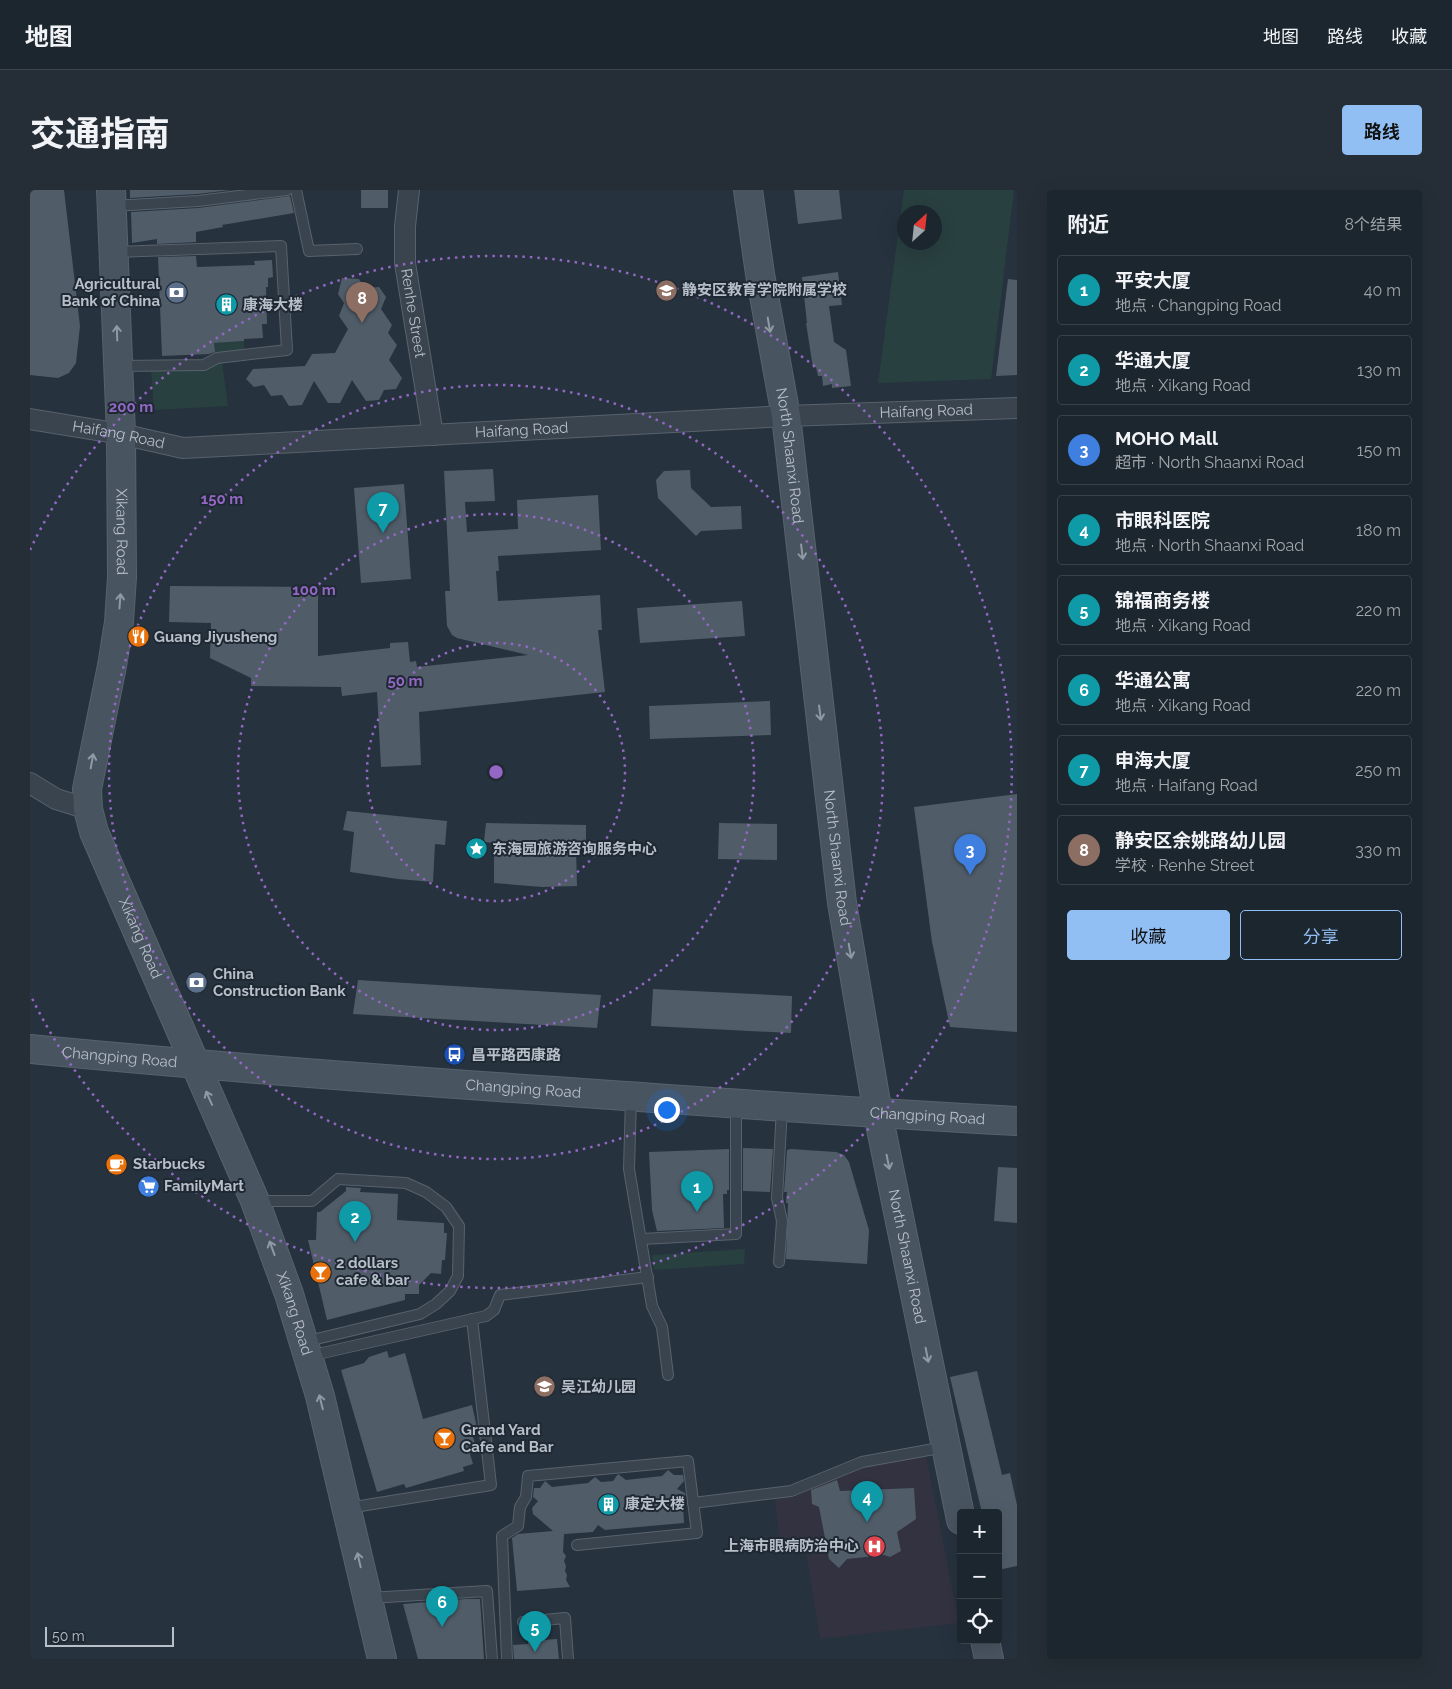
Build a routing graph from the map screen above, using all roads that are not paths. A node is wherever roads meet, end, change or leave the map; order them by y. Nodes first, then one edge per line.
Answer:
1 (287, 190) edge
2 (296, 190) edge
3 (409, 190) edge
4 (748, 190) edge
5 (112, 198) edge
6 (357, 249) dead end
7 (114, 252) junction
8 (118, 366) junction
9 (1017, 408) edge
10 (786, 416) junction
11 (30, 419) edge
12 (121, 434) junction
13 (433, 435) junction
14 (30, 783) edge
15 (88, 809) junction
16 (30, 1049) edge
17 (194, 1065) junction
18 (631, 1096) junction
19 (736, 1104) junction
20 (782, 1107) junction
21 (878, 1114) junction
22 (1017, 1121) edge
23 (255, 1201) junction
24 (642, 1239) junction
25 (779, 1262) dead end
26 (648, 1277) junction
27 (472, 1319) junction
28 (306, 1349) junction
29 (668, 1375) dead end
30 (946, 1446) junction
31 (693, 1503) junction
32 (347, 1508) junction
33 (959, 1509) edge
34 (577, 1545) dead end
35 (368, 1598) junction
36 (523, 1622) dead end
37 (986, 1644) edge
38 (382, 1659) edge
39 (492, 1659) edge
40 (506, 1659) edge
41 (568, 1659) edge
42 (989, 1659) edge

1 - 5 lane
2 - 6 lane
3 - 13 street, Renhe Street
4 -> 10 street, North Shaanxi Road
5 - 7 street, Xikang Road
8 -> 7 street, Xikang Road
7 - 8 lane
8 - 12 street, Xikang Road
9 - 10 street, Haifang Road
10 - 13 street, Haifang Road
10 -> 21 street, North Shaanxi Road
11 - 12 street, Haifang Road
12 - 13 street, Haifang Road
15 -> 12 street, Xikang Road
14 - 15 street
15 - 17 street, Xikang Road
16 - 17 street, Changping Road
17 - 18 street, Changping Road
23 -> 17 street, Xikang Road
18 - 19 street, Changping Road
18 - 24 lane
19 - 20 street, Changping Road
19 - 24 lane
20 - 21 street, Changping Road
20 - 25 lane
21 - 22 street, Changping Road
21 -> 30 street, North Shaanxi Road
28 -> 23 street, Xikang Road
23 - 28 lane
24 - 26 lane
26 - 27 lane
26 - 29 lane
27 - 28 lane
27 - 32 lane
32 -> 28 street, Xikang Road
30 - 31 lane
30 - 33 street, North Shaanxi Road
31 - 34 lane
31 - 40 lane
35 -> 32 street, Xikang Road
35 - 38 street, Xikang Road
35 - 39 lane
36 - 41 lane
37 - 42 street

